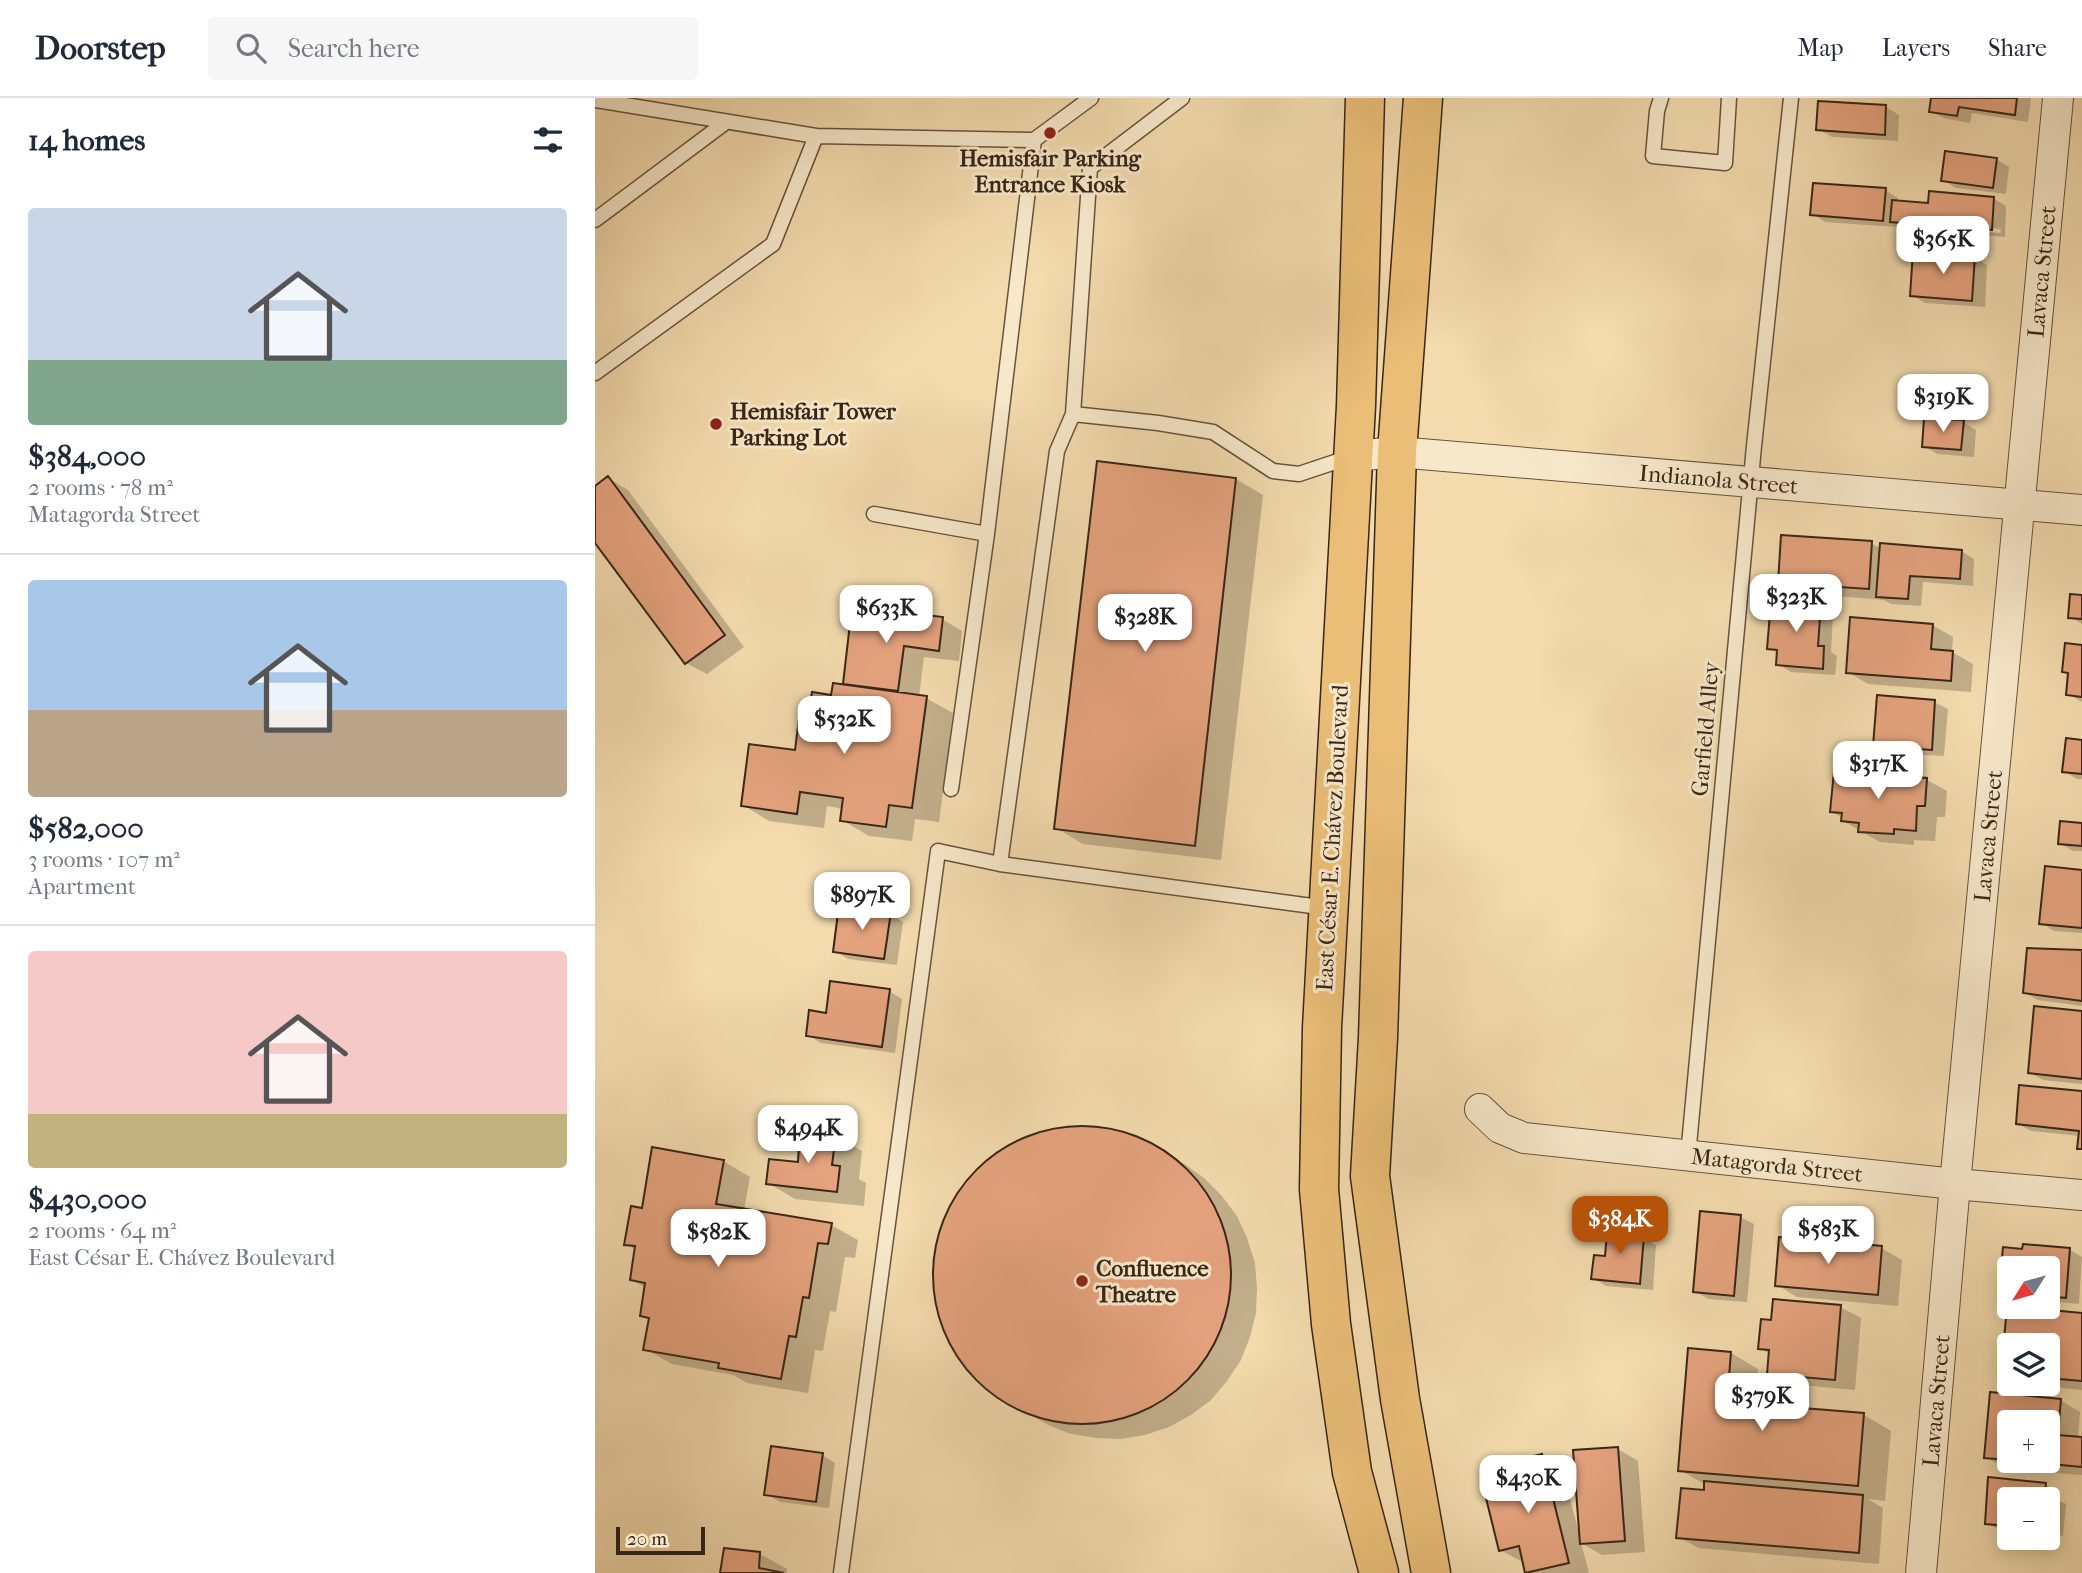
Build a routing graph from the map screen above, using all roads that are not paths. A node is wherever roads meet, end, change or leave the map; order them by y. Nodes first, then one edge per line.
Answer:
1 (1091, 98) edge
2 (1182, 98) edge
3 (1365, 98) edge
4 (1423, 98) edge
5 (1661, 98) edge
6 (1729, 98) edge
7 (1791, 98) edge
8 (2058, 98) edge
9 (595, 100) edge
10 (726, 122) junction
11 (816, 136) junction
12 (1034, 140) junction
13 (595, 220) edge
14 (595, 373) edge
15 (1073, 414) junction
16 (1397, 452) junction
17 (1354, 456) junction
18 (1751, 482) junction
19 (2019, 505) junction
20 (2082, 510) edge
21 (874, 514) dead end
22 (987, 534) junction
23 (951, 789) dead end
24 (1000, 864) junction
25 (1328, 909) junction
26 (1480, 1109) dead end
27 (1688, 1156) junction
28 (1955, 1184) junction
29 (2082, 1195) edge
30 (841, 1573) edge
31 (1379, 1573) edge
32 (1430, 1573) edge
33 (1920, 1573) edge

1 - 12 lane
2 - 15 lane
3 - 17 main road, East César E. Chávez Boulevard
4 - 16 main road
5 - 6 lane
7 - 18 lane, Garfield Alley
8 - 19 street, Lavaca Street
9 - 10 lane
10 - 11 lane
10 - 13 lane
11 - 12 lane
11 - 14 lane
12 - 22 lane
15 - 17 lane
15 - 24 lane
16 - 17 street, Indianola Street
16 - 18 street, Indianola Street
16 - 32 main road
17 - 25 main road, East César E. Chávez Boulevard
18 - 19 street, Indianola Street
18 - 27 lane, Garfield Alley
19 - 20 street, Indianola Street
19 - 28 street, Lavaca Street
21 - 22 lane
22 - 23 lane
24 - 25 lane
24 - 30 lane
25 - 31 main road, East César E. Chávez Boulevard
26 - 27 street, Matagorda Street
27 - 28 street, Matagorda Street
28 - 29 street, Matagorda Street
28 - 33 street, Lavaca Street

